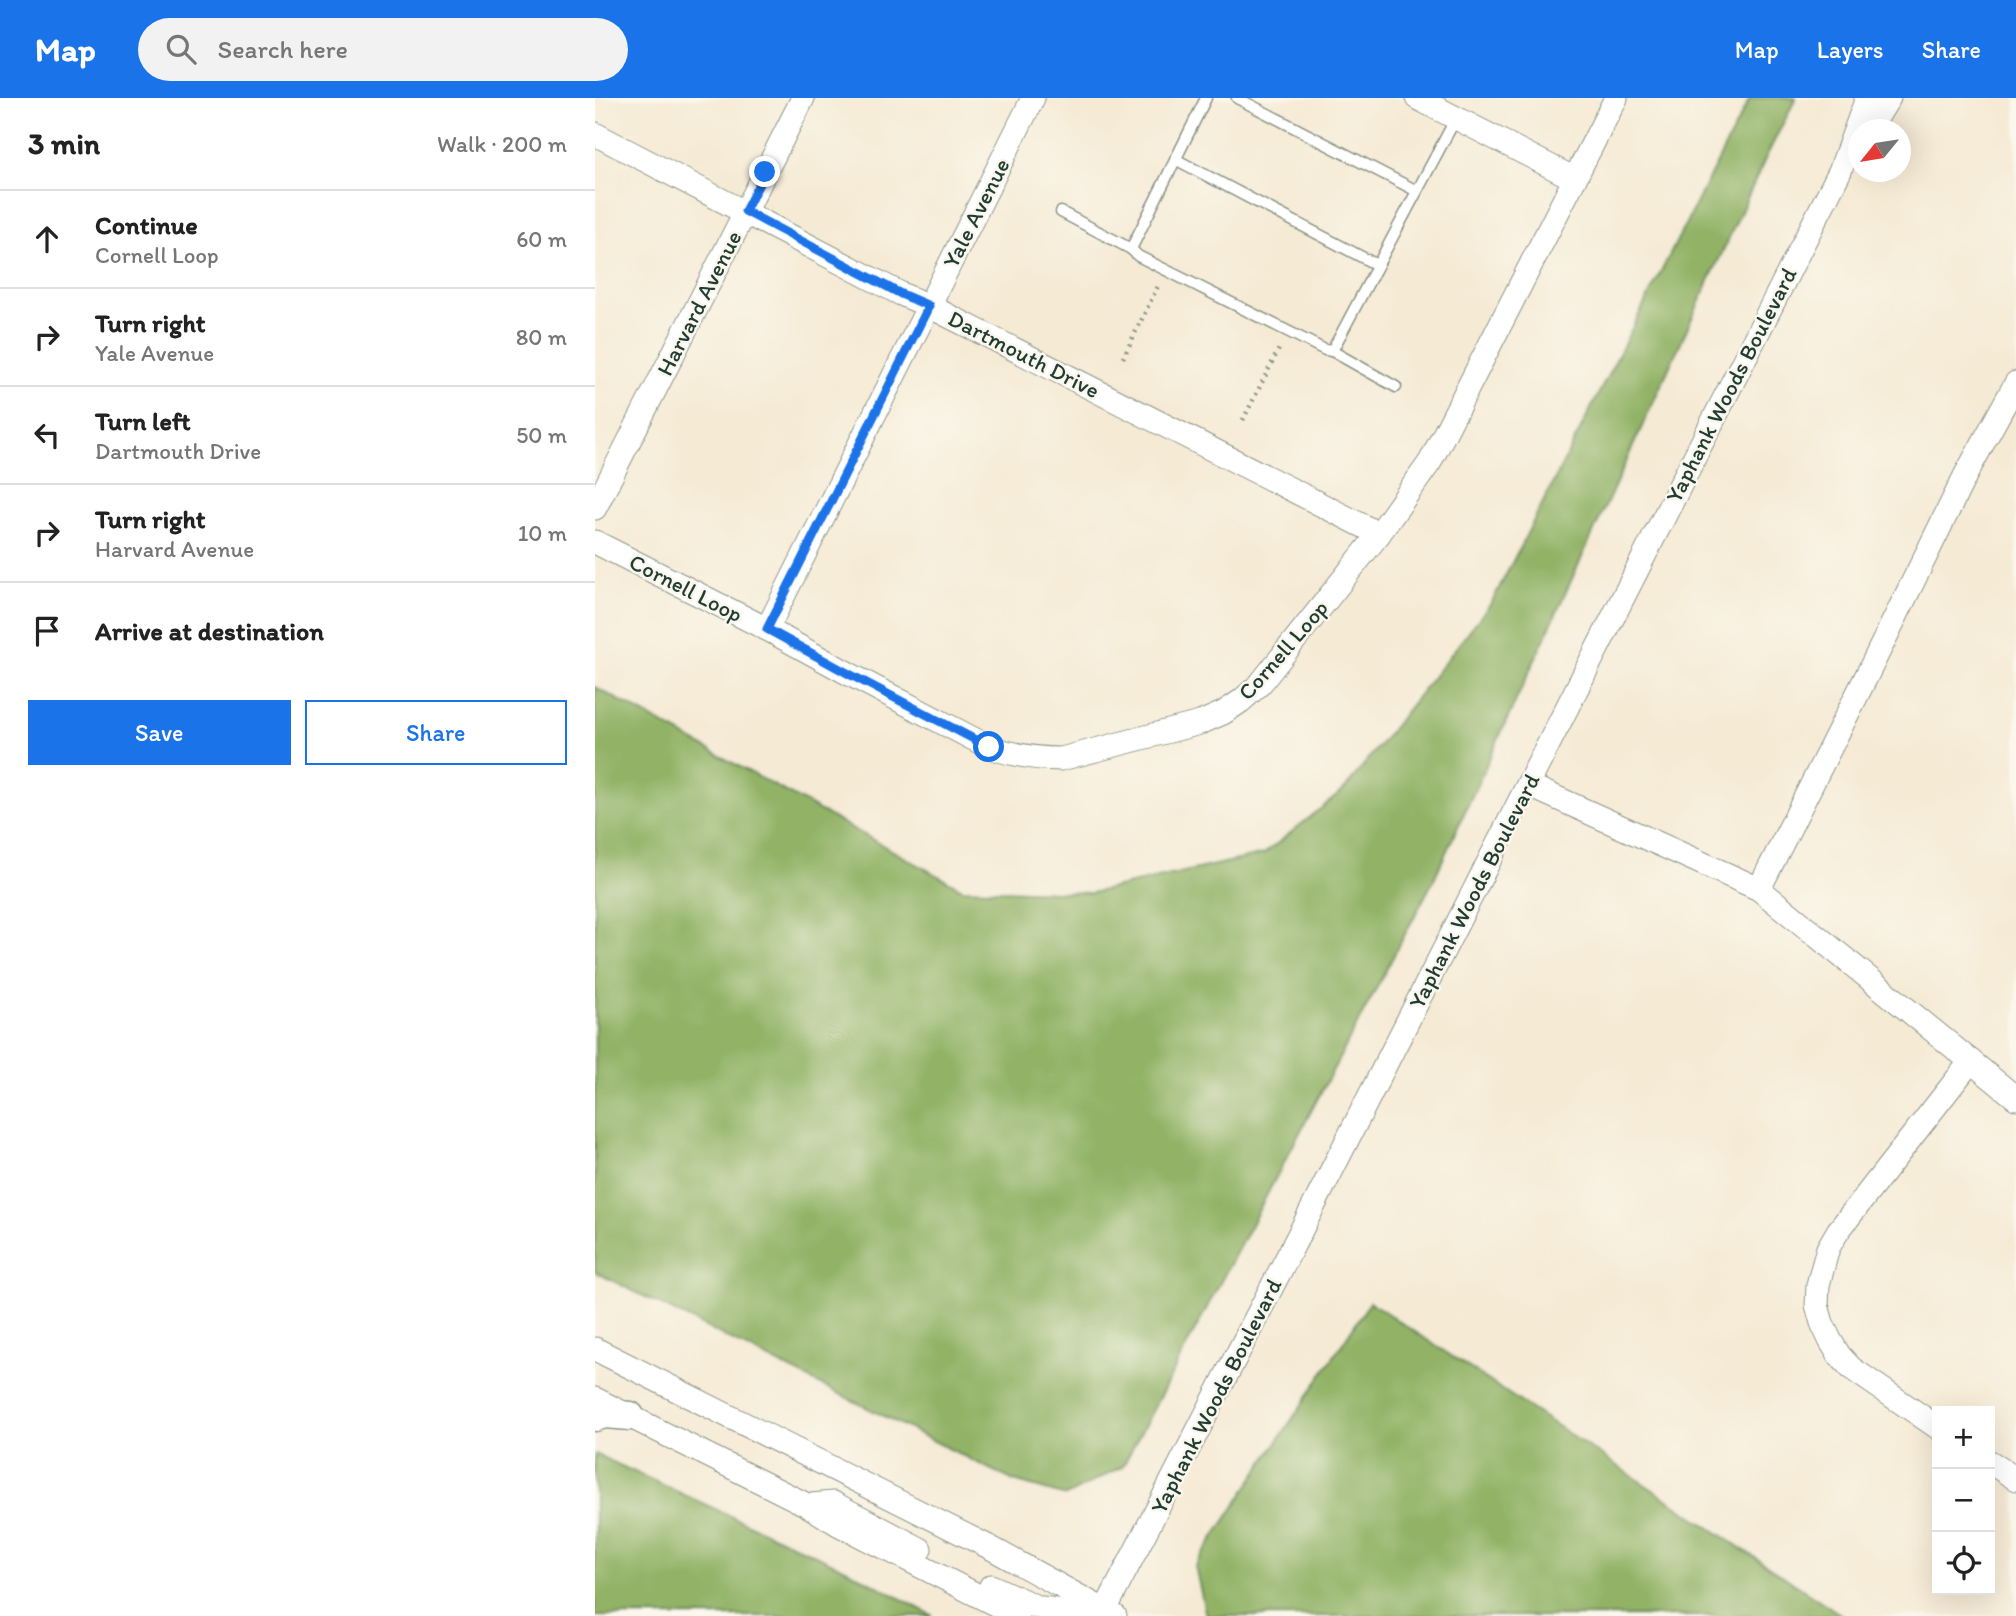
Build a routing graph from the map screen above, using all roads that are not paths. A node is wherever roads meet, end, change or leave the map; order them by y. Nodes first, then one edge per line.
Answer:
1 (803, 98) edge
2 (1033, 98) edge
3 (1206, 98) edge
4 (1237, 98) edge
5 (1416, 98) edge
6 (1616, 98) edge
7 (1867, 98) edge
8 (1889, 98) edge
9 (1456, 118) junction
10 (1876, 119) edge
11 (595, 134) edge
12 (1175, 159) junction
13 (1848, 160) edge
14 (1840, 171) junction
15 (1575, 179) junction
16 (1417, 191) junction
17 (745, 211) junction
18 (1061, 212) dead end
19 (1131, 249) junction
20 (1377, 265) junction
21 (929, 306) junction
22 (1332, 351) junction
23 (2016, 383) edge
24 (1395, 387) dead end
25 (595, 508) edge
26 (1379, 534) junction
27 (595, 542) edge
28 (767, 629) junction
29 (1528, 785) junction
30 (1759, 889) junction
31 (1971, 1061) junction
32 (2016, 1098) edge
33 (595, 1349) edge
34 (595, 1399) edge
35 (630, 1416) junction
36 (595, 1417) edge
37 (1932, 1424) edge
38 (1995, 1465) edge
39 (2016, 1479) edge
40 (807, 1505) junction
41 (1107, 1614) edge
42 (1018, 1616) edge

1 - 17 street, Harvard Avenue
2 - 21 street, Yale Avenue
3 - 12 lane
4 - 16 lane
5 - 9 street
6 - 15 street, Cornell Loop
7 - 14 street, Yaphank Woods Boulevard
8 - 10 street
9 - 15 street
9 - 16 lane
11 - 17 street, Dartmouth Drive
12 - 19 lane
12 - 20 lane
13 - 14 street, Yaphank Woods Boulevard
14 - 29 street, Yaphank Woods Boulevard
15 - 26 street, Cornell Loop
16 - 20 lane
17 - 21 street, Dartmouth Drive
17 - 25 street, Harvard Avenue
18 - 19 lane
19 - 22 lane
20 - 22 lane
21 - 26 street, Dartmouth Drive
21 - 28 street, Yale Avenue
22 - 24 lane
23 - 30 street
26 - 28 street, Cornell Loop
27 - 28 street, Cornell Loop
29 - 30 street
29 - 41 street, Yaphank Woods Boulevard
30 - 31 street
31 - 32 street
31 - 37 street
33 - 41 street
34 - 35 street
35 - 36 street
35 - 40 street
38 - 39 street
40 - 41 street
40 - 42 street

